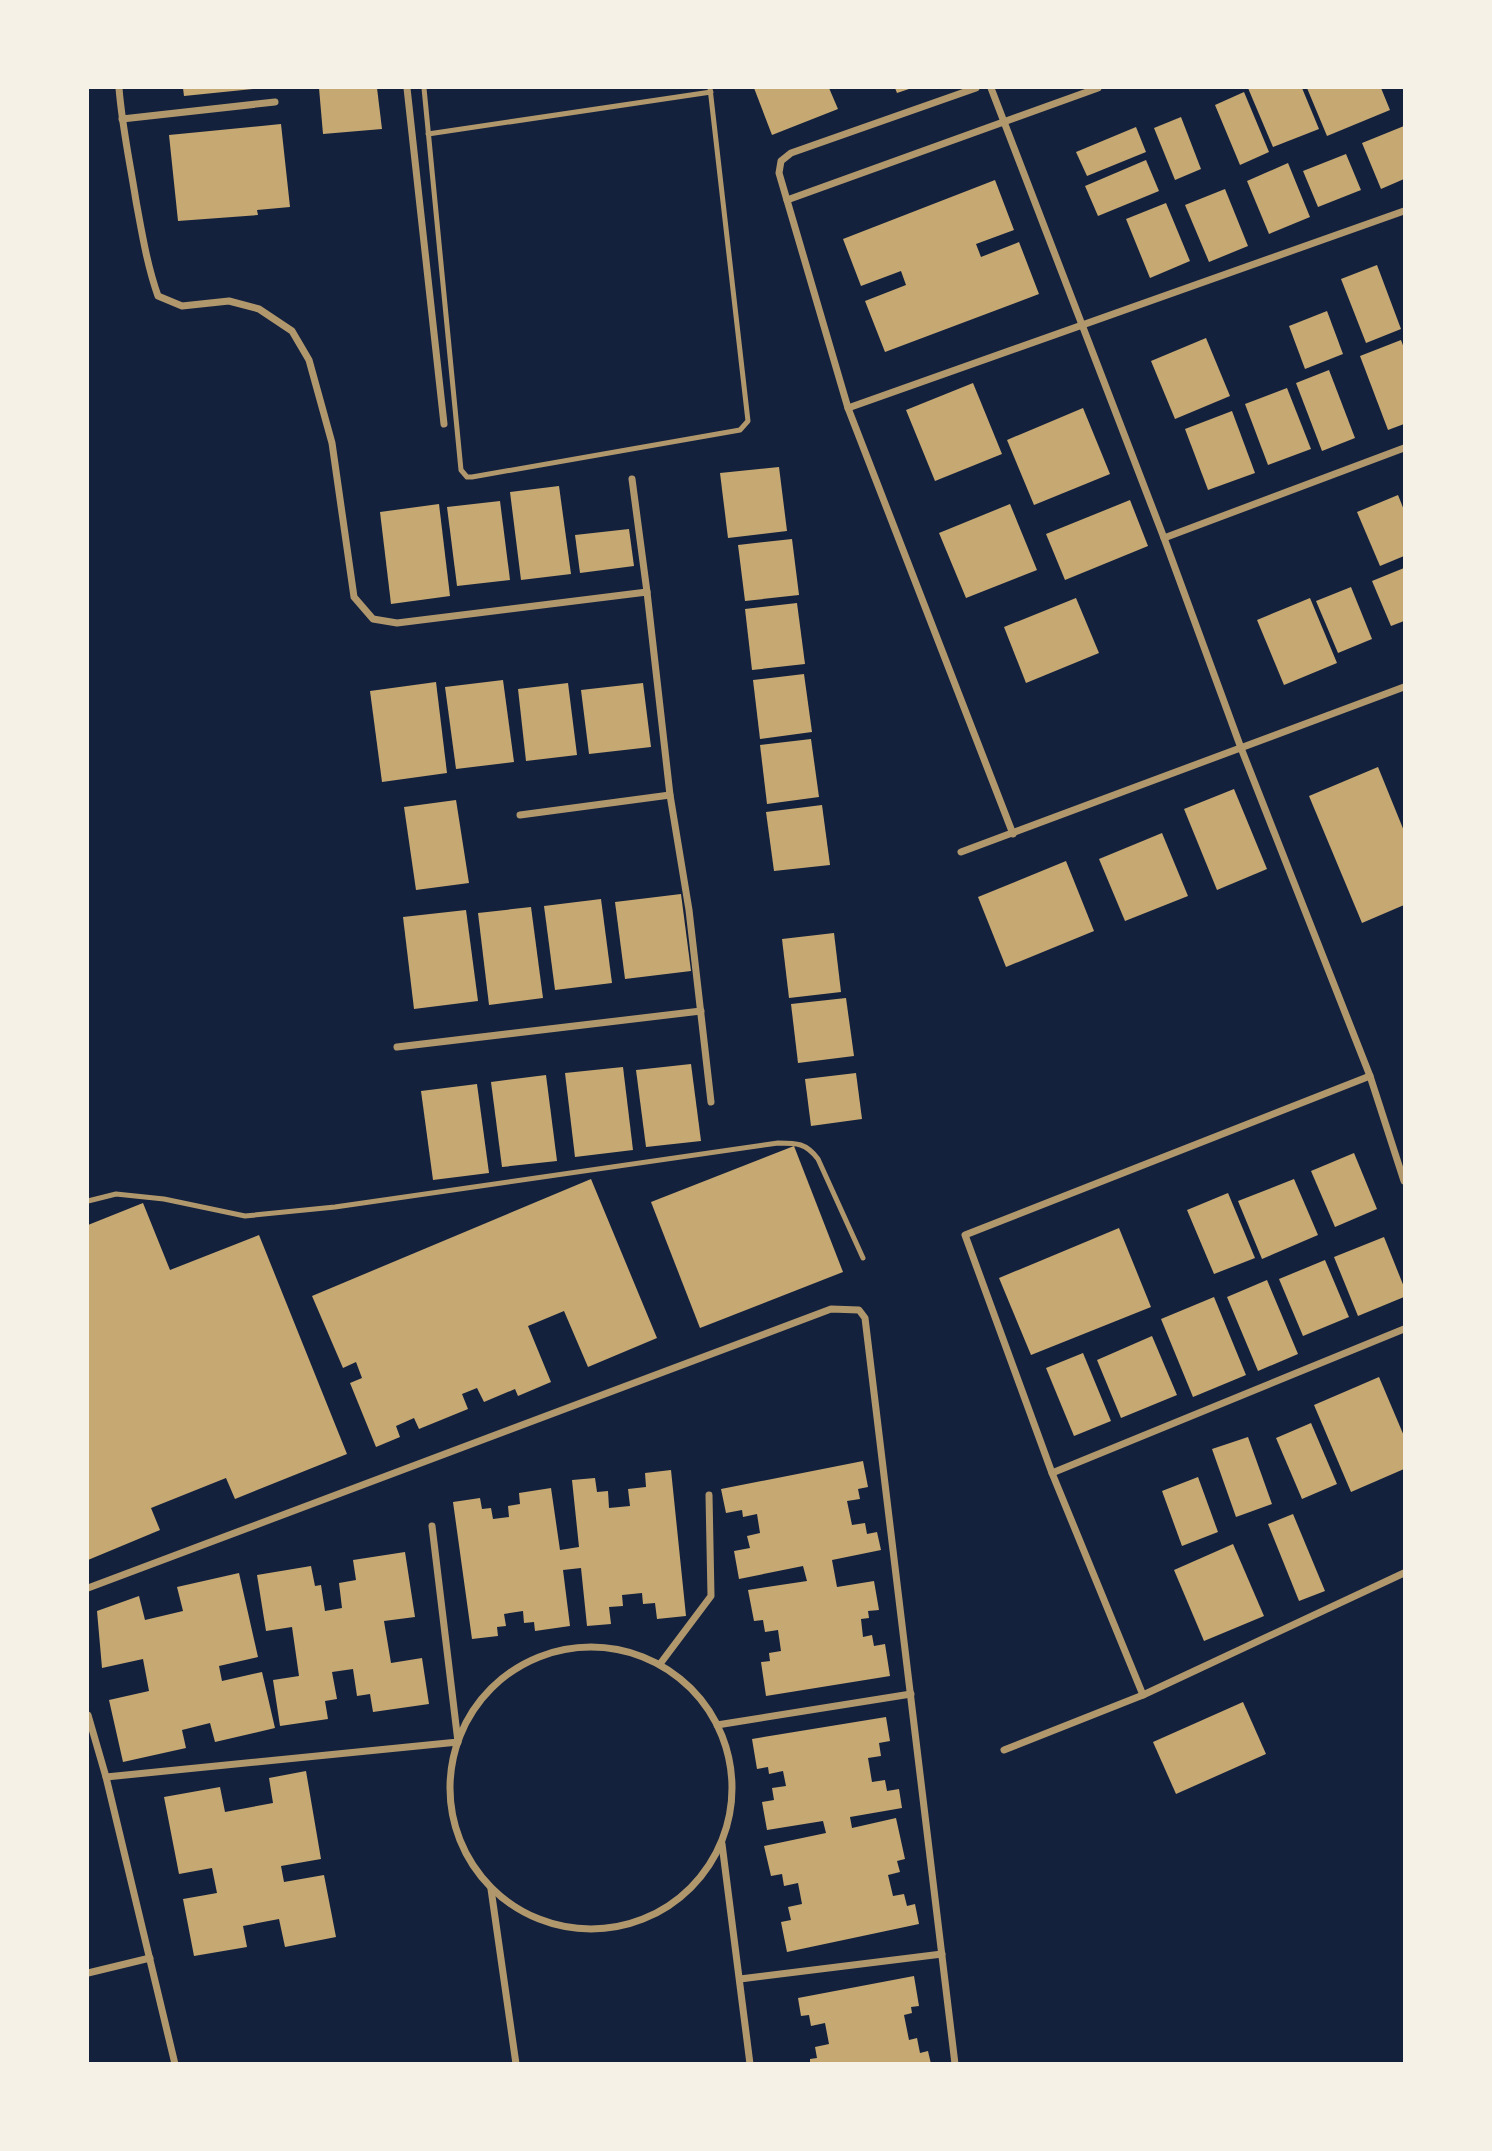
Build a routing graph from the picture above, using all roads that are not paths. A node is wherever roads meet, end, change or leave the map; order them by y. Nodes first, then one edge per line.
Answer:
1 (119, 88) edge
2 (407, 88) edge
3 (424, 88) edge
4 (976, 88) edge
5 (991, 88) edge
6 (1098, 88) edge
7 (710, 90) edge
8 (275, 102) dead end
9 (121, 119) junction
10 (1004, 120) junction
11 (428, 134) junction
12 (787, 200) junction
13 (1405, 211) edge
14 (1082, 325) junction
15 (848, 408) junction
16 (444, 424) dead end
17 (1405, 448) edge
18 (632, 479) dead end
19 (1164, 538) junction
20 (648, 592) junction
21 (1405, 687) edge
22 (1241, 748) junction
23 (670, 795) junction
24 (520, 815) dead end
25 (1013, 834) junction
26 (961, 852) dead end
27 (701, 1011) junction
28 (397, 1047) dead end
29 (1370, 1076) junction
30 (711, 1102) dead end
31 (1405, 1181) edge
32 (88, 1201) edge
33 (863, 1258) dead end
34 (1405, 1329) edge
35 (1052, 1473) junction
36 (709, 1496) dead end
37 (432, 1526) dead end
38 (1405, 1573) edge
39 (88, 1588) edge
40 (660, 1664) junction
41 (911, 1694) junction
42 (1143, 1695) junction
43 (88, 1715) edge
44 (717, 1725) junction
45 (458, 1742) junction
46 (1004, 1750) dead end
47 (106, 1777) junction
48 (722, 1844) junction
49 (491, 1889) junction
50 (942, 1954) junction
51 (150, 1958) junction
52 (88, 1973) edge
53 (740, 1979) junction
54 (175, 2063) edge
55 (516, 2063) edge
56 (750, 2063) edge
57 (955, 2063) edge

1 - 9 street
2 - 16 street
3 - 11 lane
4 - 12 street
5 - 10 street
6 - 10 street
7 - 11 lane
7 - 11 lane
8 - 9 street
9 - 20 street
10 - 12 street
10 - 14 street
12 - 15 street
13 - 14 street
14 - 15 street
14 - 19 street
15 - 25 street
17 - 19 street
18 - 20 street
19 - 22 street
20 - 23 street
21 - 22 street
22 - 25 street
22 - 29 street
23 - 24 street
23 - 27 street
25 - 26 street
27 - 28 street
27 - 30 street
29 - 31 street
29 - 35 street
32 - 33 lane
34 - 35 street
35 - 42 street
36 - 40 street
37 - 45 street
38 - 42 street
39 - 41 street
40 - 44 street
40 - 45 street
41 - 44 street
41 - 50 street
42 - 46 street
43 - 47 street
44 - 48 street
45 - 47 street
45 - 49 street
47 - 51 street
48 - 49 street
48 - 53 street
49 - 55 street
50 - 53 street
50 - 57 street
51 - 52 street
51 - 54 street
53 - 56 street

